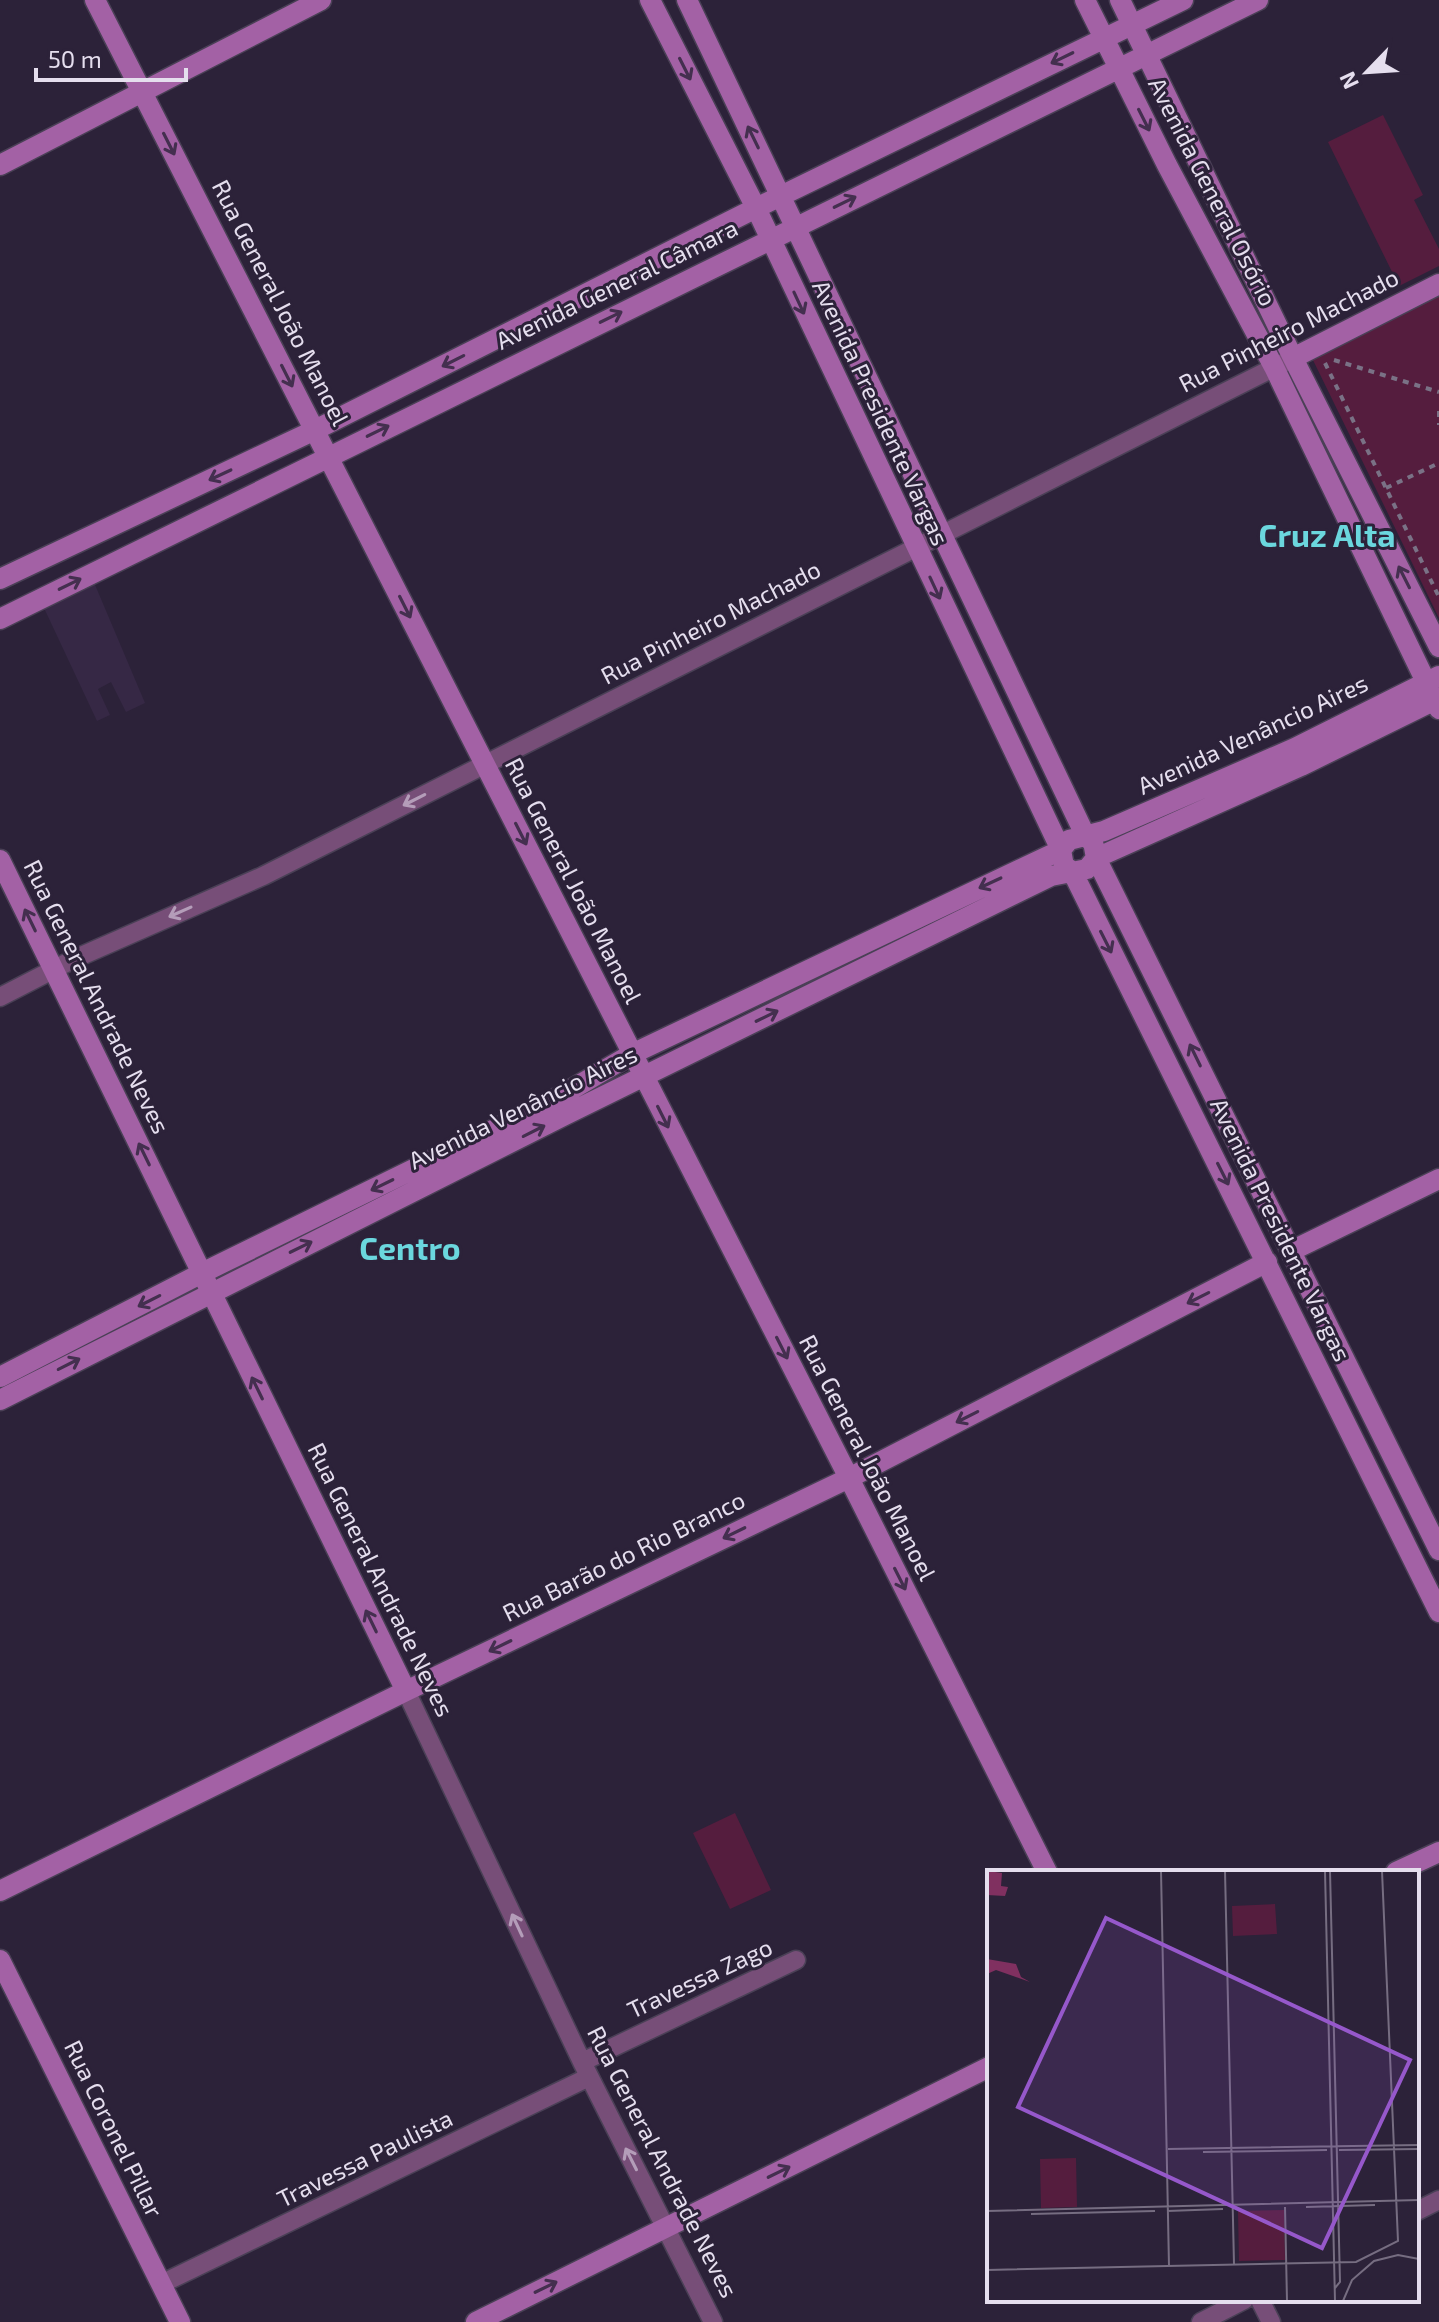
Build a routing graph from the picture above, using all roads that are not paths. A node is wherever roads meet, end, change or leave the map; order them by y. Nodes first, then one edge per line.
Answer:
1 (95, 0) edge
2 (321, 0) edge
3 (650, 0) edge
4 (687, 0) edge
5 (1085, 0) edge
6 (1120, 0) edge
7 (1183, 0) edge
8 (1258, 0) edge
9 (1133, 25) junction
10 (1104, 37) junction
11 (1147, 54) junction
12 (1118, 66) junction
13 (143, 94) junction
14 (0, 165) edge
15 (781, 197) junction
16 (756, 208) junction
17 (795, 227) junction
18 (769, 239) junction
19 (1439, 284) edge
20 (1284, 362) junction
21 (315, 430) junction
22 (328, 455) junction
23 (944, 535) junction
24 (916, 549) junction
25 (0, 579) edge
26 (0, 619) edge
27 (1439, 647) edge
28 (1436, 693) edge
29 (1298, 757) junction
30 (484, 766) junction
31 (1086, 837) junction
32 (1061, 850) junction
33 (1096, 858) junction
34 (0, 860) edge
35 (1072, 871) junction
36 (54, 970) junction
37 (0, 997) edge
38 (705, 1018) junction
39 (717, 1041) junction
40 (632, 1054) junction
41 (643, 1077) junction
42 (561, 1106) junction
43 (1439, 1179) edge
44 (1291, 1251) junction
45 (1267, 1262) junction
46 (206, 1283) junction
47 (0, 1377) edge
48 (0, 1400) edge
49 (849, 1478) junction
50 (1439, 1550) edge
51 (1439, 1612) edge
52 (406, 1691) junction
53 (1439, 1852) edge
54 (1046, 1870) edge
55 (1400, 1870) edge
56 (0, 1891) edge
57 (0, 1960) edge
58 (796, 1960) dead end
59 (987, 2068) edge
60 (585, 2070) junction
61 (1439, 2200) edge
62 (1419, 2210) edge
63 (666, 2228) junction
64 (161, 2284) junction
65 (1240, 2302) edge
66 (1261, 2302) edge
67 (180, 2322) edge
68 (476, 2322) edge
69 (713, 2322) edge
70 (1201, 2322) edge
71 (1271, 2322) edge

1 - 13 main road, Rua General João Manoel
2 - 13 main road
3 -> 16 main road, Avenida Presidente Vargas
15 -> 4 main road, Avenida Presidente Vargas
5 - 10 main road, Avenida General Osório
6 - 9 main road, Avenida General Osório
7 - 9 main road, Avenida General Câmara
8 - 11 main road, Avenida General Câmara
9 - 10 main road, Avenida General Câmara
9 - 11 main road, Avenida General Osório
10 - 12 main road, Avenida General Osório
10 -> 15 main road, Avenida General Câmara
11 - 12 main road, Avenida General Câmara
11 - 20 main road, Avenida General Osório
17 -> 12 main road, Avenida General Câmara
12 -> 20 main road, Avenida General Osório
13 - 14 main road
13 -> 21 main road, Rua General João Manoel
15 - 16 main road, Avenida General Câmara
15 - 17 main road, Avenida Presidente Vargas
16 - 18 main road, Avenida Presidente Vargas
16 -> 21 main road, Avenida General Câmara
17 - 18 main road, Avenida General Câmara
17 - 23 main road, Avenida Presidente Vargas
22 -> 18 main road, Avenida General Câmara
18 -> 24 main road, Avenida Presidente Vargas
19 - 20 main road, Rua Pinheiro Machado
20 - 23 street, Rua Pinheiro Machado
27 -> 20 main road, Avenida General Osório
20 - 28 main road, Avenida General Osório
21 - 22 main road, Rua General João Manoel
21 -> 25 main road, Avenida General Câmara
26 -> 22 main road, Avenida General Câmara
22 -> 30 main road, Rua General João Manoel
23 - 24 street, Rua Pinheiro Machado
23 - 31 main road, Avenida Presidente Vargas
24 - 30 street, Rua Pinheiro Machado
24 -> 32 main road, Avenida Presidente Vargas
28 - 29 main road, Avenida Venâncio Aires
29 - 31 main road, Avenida Venâncio Aires
29 - 33 main road, Avenida Venâncio Aires
30 -> 36 street, Rua Pinheiro Machado
30 -> 40 main road, Rua General João Manoel
31 - 32 main road
31 - 33 main road
32 - 35 main road
32 -> 38 main road, Avenida Venâncio Aires
33 - 35 main road
44 -> 33 main road, Avenida Presidente Vargas
36 -> 34 main road, Rua General Andrade Neves
39 -> 35 main road, Avenida Venâncio Aires
35 -> 45 main road, Avenida Presidente Vargas
36 - 37 street, Rua Pinheiro Machado
46 -> 36 main road, Rua General Andrade Neves
38 - 39 main road
38 - 40 main road, Avenida Venâncio Aires
39 - 41 main road, Avenida Venâncio Aires
40 - 41 main road, Rua General João Manoel
40 - 42 main road, Avenida Venâncio Aires
41 - 42 main road, Avenida Venâncio Aires
41 -> 49 main road, Rua General João Manoel
42 - 46 main road, Avenida Venâncio Aires
43 - 44 main road, Rua Barão do Rio Branco
44 - 45 main road, Rua Barão do Rio Branco
44 - 50 main road, Avenida Presidente Vargas
45 -> 49 main road, Rua Barão do Rio Branco
45 - 51 main road, Avenida Presidente Vargas
46 -> 47 main road, Avenida Venâncio Aires
48 -> 46 main road, Avenida Venâncio Aires
52 -> 46 main road, Rua General Andrade Neves
49 -> 52 main road, Rua Barão do Rio Branco
49 -> 54 main road, Rua General João Manoel
52 - 56 main road, Rua Barão do Rio Branco
60 -> 52 street, Rua General Andrade Neves
53 - 55 main road
57 - 64 main road, Rua Coronel Pillar
58 - 60 street, Travessa Zago
63 -> 59 main road
63 -> 60 street, Rua General Andrade Neves
60 - 64 street, Travessa Paulista
61 - 62 street
68 -> 63 main road
63 - 69 street, Rua General Andrade Neves
64 - 67 main road, Rua Coronel Pillar
65 - 70 street
66 - 71 street

